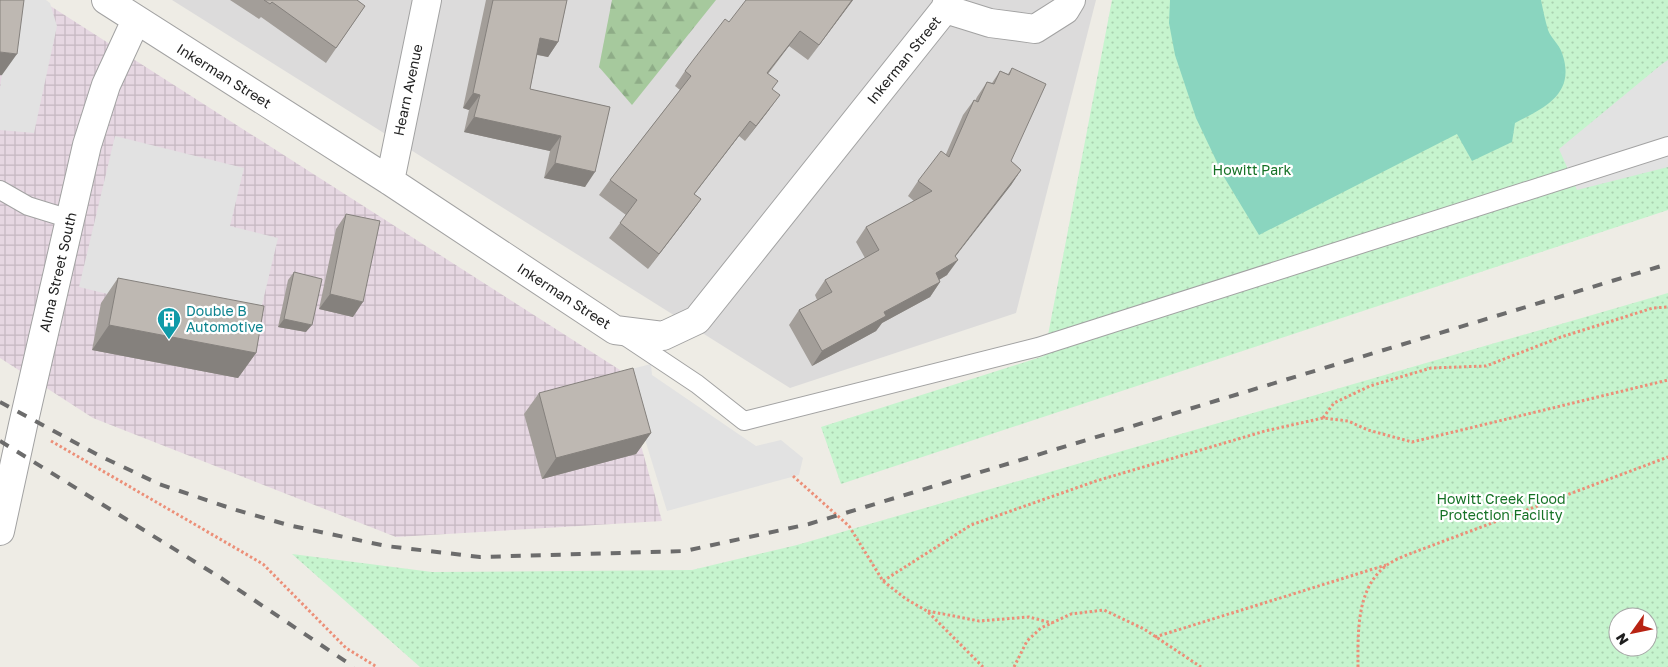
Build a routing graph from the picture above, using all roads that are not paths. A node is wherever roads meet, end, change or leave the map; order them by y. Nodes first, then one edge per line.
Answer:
1 (106, 0) edge
2 (427, 0) edge
3 (1071, 0) edge
4 (946, 4) edge
5 (136, 20) junction
6 (1668, 146) edge
7 (390, 181) junction
8 (0, 190) edge
9 (70, 220) junction
10 (615, 330) junction
11 (0, 531) edge

1 - 5 street, Inkerman Street
2 - 7 street, Hearn Avenue
3 - 4 street, Inkerman Street
4 - 10 street, Inkerman Street
5 - 7 street, Inkerman Street
5 - 9 street, Alma Street South
6 - 10 lane
7 - 10 street, Inkerman Street
8 - 9 lane
9 - 11 street, Alma Street South

